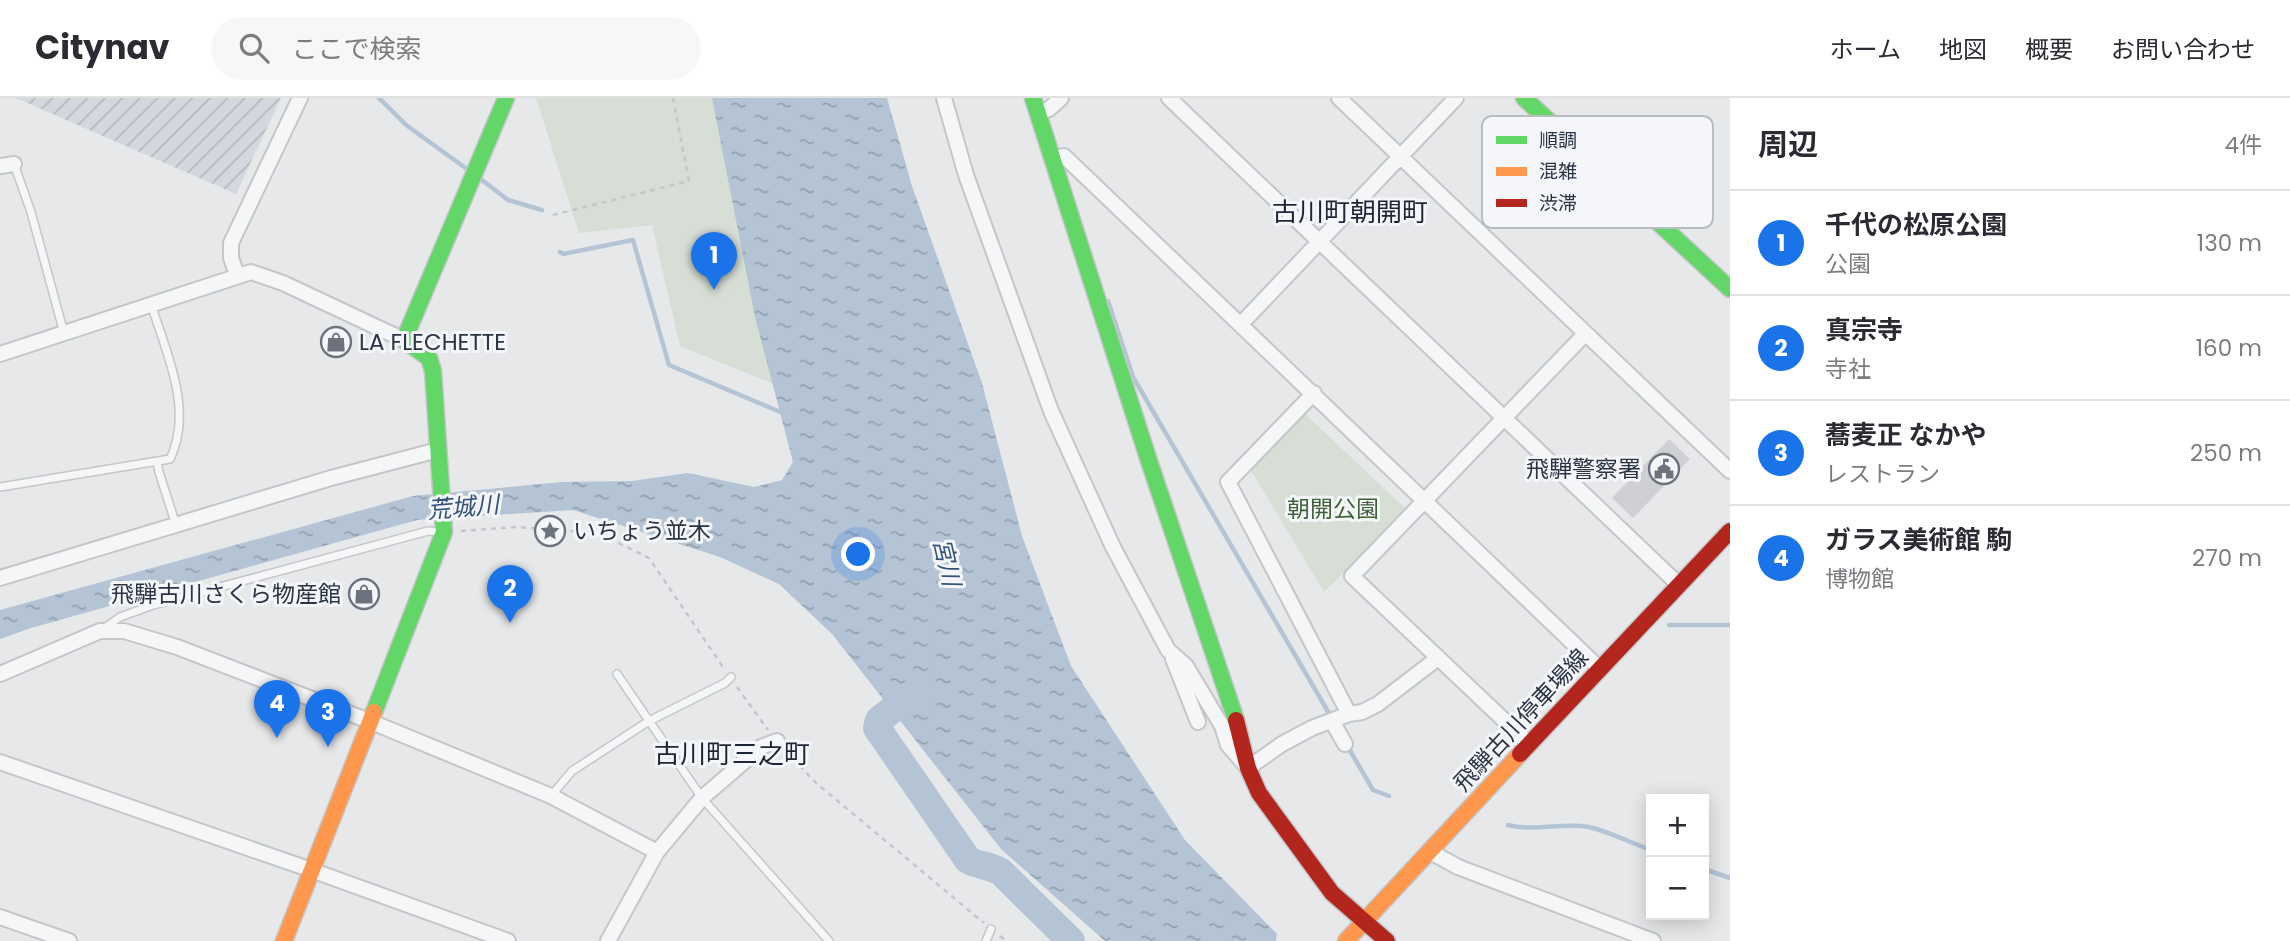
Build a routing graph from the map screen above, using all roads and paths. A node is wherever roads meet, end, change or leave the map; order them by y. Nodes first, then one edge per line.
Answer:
1 (300, 98) edge
2 (506, 98) edge
3 (673, 98) edge
4 (944, 98) edge
5 (1061, 98) edge
6 (1169, 98) edge
7 (1339, 98) edge
8 (1456, 98) edge
9 (1524, 98) edge
10 (1040, 108) edge
11 (1543, 116) edge
12 (1400, 156) junction
13 (1057, 158) junction
14 (7, 165) edge
15 (553, 215) dead end
16 (1664, 228) edge
17 (1320, 242) junction
18 (237, 275) junction
19 (1730, 289) edge
20 (151, 304) junction
21 (1241, 324) junction
22 (64, 333) junction
23 (1585, 334) junction
24 (404, 340) junction
25 (0, 354) edge
26 (1314, 393) junction
27 (1505, 417) junction
28 (438, 454) junction
29 (157, 461) junction
30 (1730, 471) edge
31 (0, 487) edge
32 (1425, 500) junction
33 (176, 526) junction
34 (1730, 531) edge
35 (444, 532) junction
36 (0, 578) edge
37 (1678, 584) junction
38 (100, 631) junction
39 (1168, 650) junction
40 (1438, 658) junction
41 (1600, 668) junction
42 (0, 674) edge
43 (617, 674) dead end
44 (731, 677) junction
45 (1349, 714) junction
46 (369, 721) junction
47 (649, 721) junction
48 (1332, 721) junction
49 (1198, 722) dead end
50 (776, 741) junction
51 (1345, 744) dead end
52 (1529, 744) junction
53 (0, 762) edge
54 (1248, 768) junction
55 (551, 796) junction
56 (702, 798) junction
57 (1429, 851) junction
58 (657, 852) junction
59 (312, 870) junction
60 (0, 917) edge
61 (991, 929) junction
62 (1355, 930) edge
63 (69, 941) edge
64 (284, 941) edge
65 (508, 941) edge
66 (608, 941) edge
67 (829, 941) edge
68 (986, 941) edge
69 (1006, 941) edge
70 (1387, 941) edge
71 (1653, 941) edge

1 - 18 street
2 - 24 main road
3 - 15 path
4 - 39 street
5 - 10 street
6 - 17 street
7 - 12 street
8 - 12 street
9 - 11 main road
10 - 13 main road
12 - 17 street
12 - 23 street
13 - 21 street
13 - 54 main road
14 - 22 lane
16 - 19 main road
17 - 21 street
17 - 27 street
18 - 20 street
18 - 24 street
20 - 22 street
20 - 29 lane
21 - 26 street
22 - 25 street
23 - 27 street
23 - 30 street
24 - 28 main road
26 - 32 street
26 - 45 street
27 - 32 street
27 - 37 street
28 - 33 street
28 - 35 main road
29 - 31 lane
29 - 33 lane
32 - 40 street
32 - 41 street
33 - 36 street
34 - 37 main road, 飛騨古川停車場線
35 - 38 lane
35 - 44 path
35 - 46 main road
37 - 41 main road, 飛騨古川停車場線
38 - 42 street
38 - 46 street
39 - 49 street
39 - 54 street
40 - 45 street
40 - 52 street
41 - 52 main road, 飛騨古川停車場線
43 - 47 lane
44 - 47 lane
44 - 50 path
45 - 48 street
46 - 55 street
46 - 59 main road
47 - 55 lane
47 - 56 lane
48 - 51 street
48 - 54 street
50 - 56 street
50 - 61 path
52 - 57 main road, 飛騨古川停車場線
53 - 59 street
54 - 62 main road
55 - 58 street
56 - 58 street
56 - 67 lane
57 - 62 main road, 飛騨古川停車場線
57 - 71 street
58 - 66 street
59 - 64 main road
59 - 65 street
60 - 63 street
61 - 68 lane
61 - 69 path
62 - 70 main road

